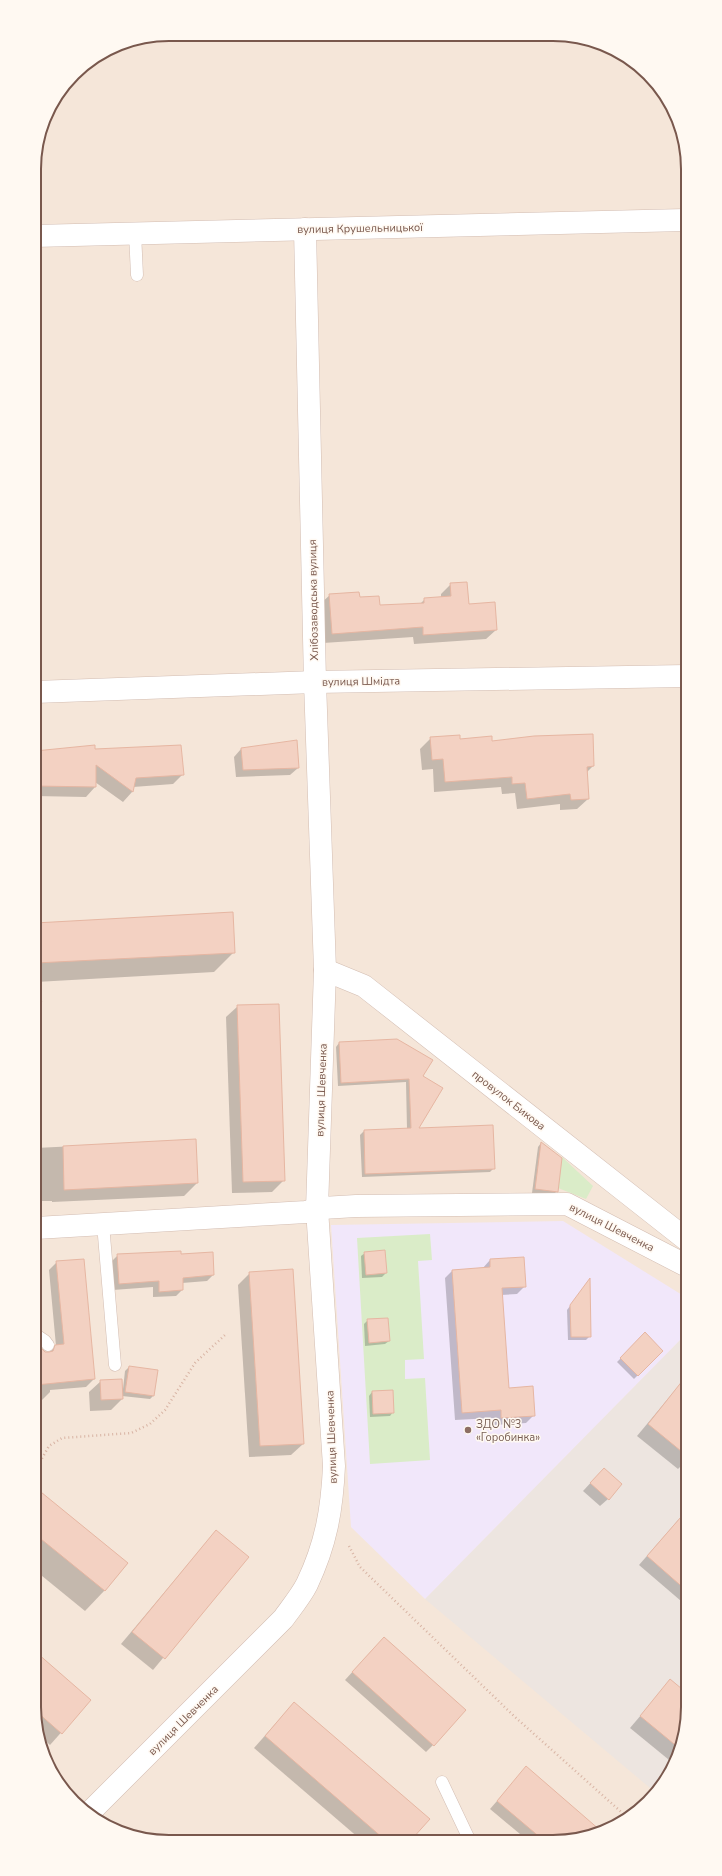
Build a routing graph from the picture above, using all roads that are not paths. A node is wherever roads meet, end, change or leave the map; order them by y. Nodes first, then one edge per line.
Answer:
1 (681, 220) edge
2 (305, 229) junction
3 (135, 233) junction
4 (41, 236) edge
5 (137, 275) dead end
6 (681, 676) edge
7 (315, 682) junction
8 (41, 692) edge
9 (325, 970) junction
10 (317, 1209) junction
11 (103, 1224) junction
12 (41, 1228) edge
13 (681, 1235) edge
14 (681, 1263) edge
15 (41, 1338) edge
16 (48, 1346) dead end
17 (115, 1365) dead end
18 (442, 1782) dead end
19 (93, 1810) edge
20 (467, 1835) edge

1 - 2 street, вулиця Крушельницької
2 - 3 street, вулиця Крушельницької
2 - 7 street, Хлібозаводська вулиця
3 - 4 street, вулиця Крушельницької
3 - 5 lane
6 - 7 street, вулиця Шмідта
7 - 8 street, вулиця Шмідта
7 - 9 street, Хлібозаводська вулиця
9 - 10 street, вулиця Шевченка
9 - 13 street, провулок Бикова
10 - 11 street, вулиця Шевченка
10 - 14 street, вулиця Шевченка
10 - 19 street, вулиця Шевченка
11 - 12 street, вулиця Шевченка
11 - 17 lane
15 - 16 lane
18 - 20 lane

